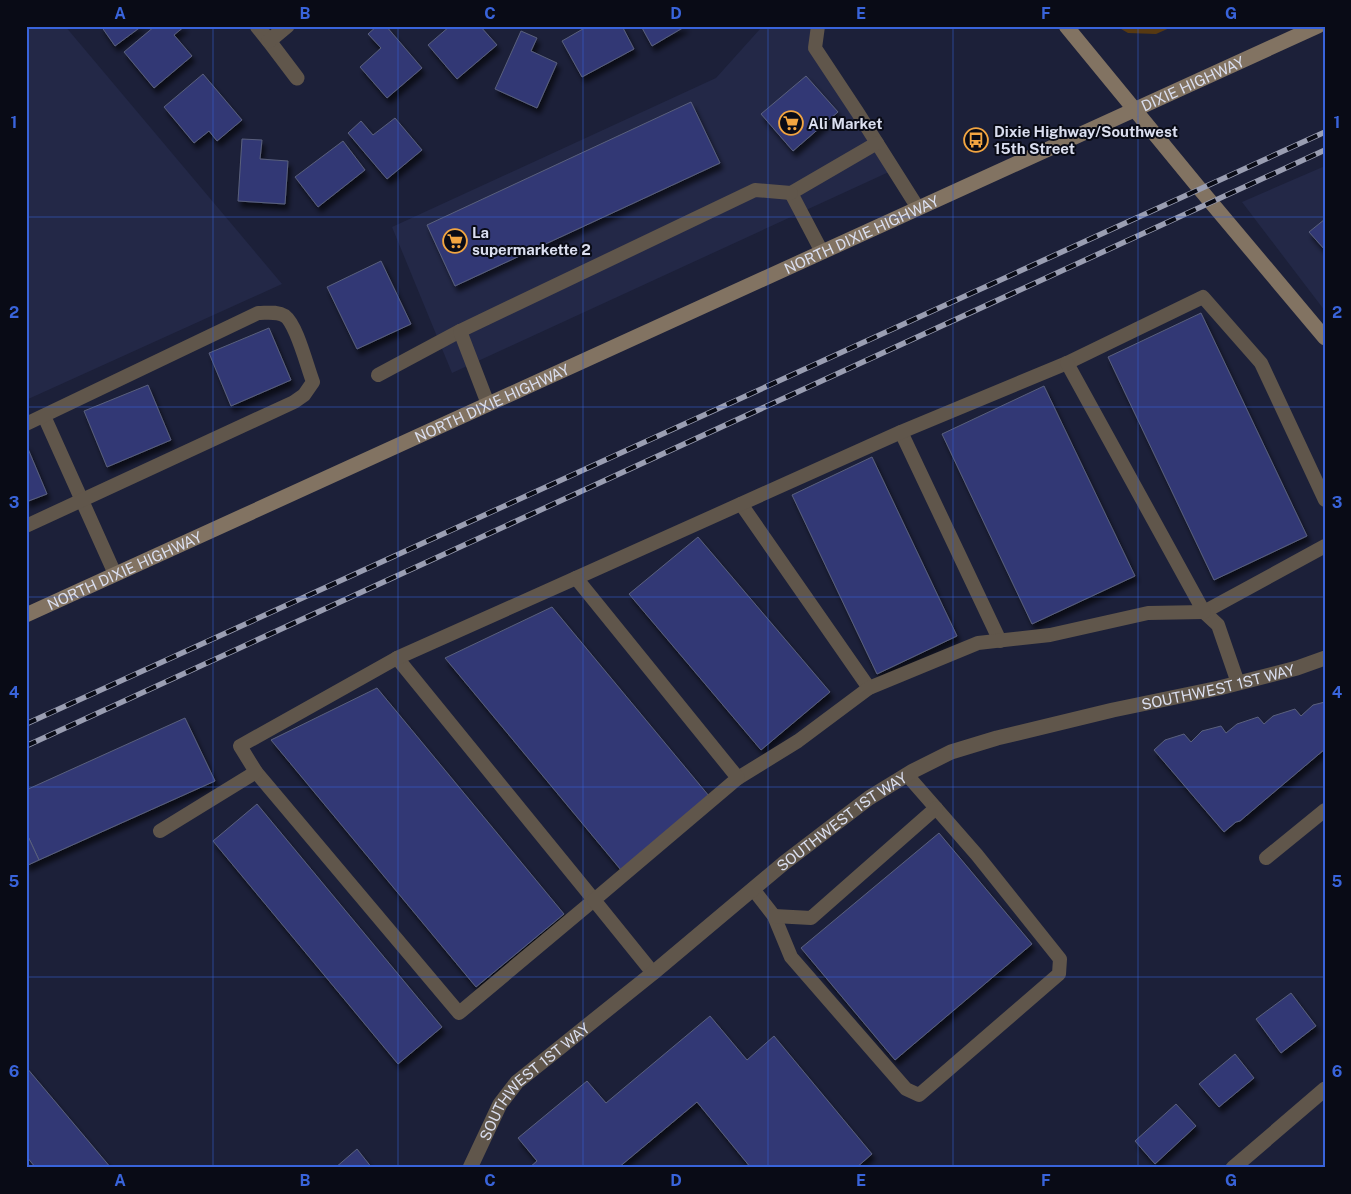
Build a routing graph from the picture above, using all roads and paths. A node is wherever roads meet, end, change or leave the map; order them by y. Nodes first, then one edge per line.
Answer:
1 (257, 26) edge
2 (287, 26) edge
3 (818, 26) edge
4 (1066, 26) edge
5 (1318, 26) edge
6 (270, 40) junction
7 (297, 78) dead end
8 (1135, 110) junction
9 (877, 143) junction
10 (958, 190) joint
11 (791, 193) junction
12 (918, 208) junction
13 (822, 252) junction
14 (460, 331) junction
15 (1325, 338) edge
16 (1067, 363) junction
17 (378, 375) dead end
18 (488, 404) junction
19 (44, 416) junction
20 (26, 424) edge
21 (902, 432) junction
22 (82, 500) junction
23 (1325, 500) edge
24 (741, 504) junction
25 (26, 526) edge
26 (1325, 546) edge
27 (115, 574) junction
28 (576, 578) junction
29 (1204, 612) junction
30 (26, 615) edge
31 (1000, 641) junction
32 (397, 658) junction
33 (1325, 658) edge
34 (1238, 683) junction
35 (868, 688) junction
36 (256, 772) junction
37 (907, 775) junction
38 (738, 778) junction
39 (936, 808) junction
40 (1325, 810) edge
41 (160, 831) dead end
42 (1266, 858) dead end
43 (753, 889) junction
44 (594, 900) junction
45 (774, 916) junction
46 (653, 972) junction
47 (1325, 1089) edge
48 (470, 1168) edge
49 (1232, 1168) edge

1 - 6 street
2 - 6 street
3 - 9 lane
4 - 8 main road
5 - 8 main road, DIXIE HIGHWAY
6 - 7 street
8 - 10 main road, DIXIE HIGHWAY
8 - 15 main road
9 - 11 lane
9 - 12 lane
10 - 12 main road, NORTH DIXIE HIGHWAY
11 - 13 lane
11 - 14 lane
12 - 13 main road, NORTH DIXIE HIGHWAY
13 - 18 main road, NORTH DIXIE HIGHWAY
14 - 17 lane
14 - 18 lane
16 - 21 lane
16 - 23 lane
16 - 29 lane
18 - 27 main road, NORTH DIXIE HIGHWAY
19 - 20 lane
19 - 22 lane
19 - 22 lane
21 - 24 lane
21 - 31 lane
22 - 25 lane
22 - 27 lane
24 - 28 lane
24 - 35 lane
26 - 29 lane
27 - 30 main road, NORTH DIXIE HIGHWAY
28 - 32 lane
28 - 38 lane
29 - 31 lane
29 - 34 lane
31 - 35 lane
32 - 36 lane
32 - 44 lane
33 - 34 street, SOUTHWEST 1ST WAY
34 - 37 street, SOUTHWEST 1ST WAY
35 - 38 lane
36 - 41 lane
36 - 44 lane
37 - 39 lane
37 - 43 street, SOUTHWEST 1ST WAY
38 - 44 lane
39 - 45 lane
39 - 45 lane
40 - 42 lane
43 - 45 lane
43 - 46 street, SOUTHWEST 1ST WAY
44 - 46 lane
46 - 48 street, SOUTHWEST 1ST WAY
47 - 49 street

